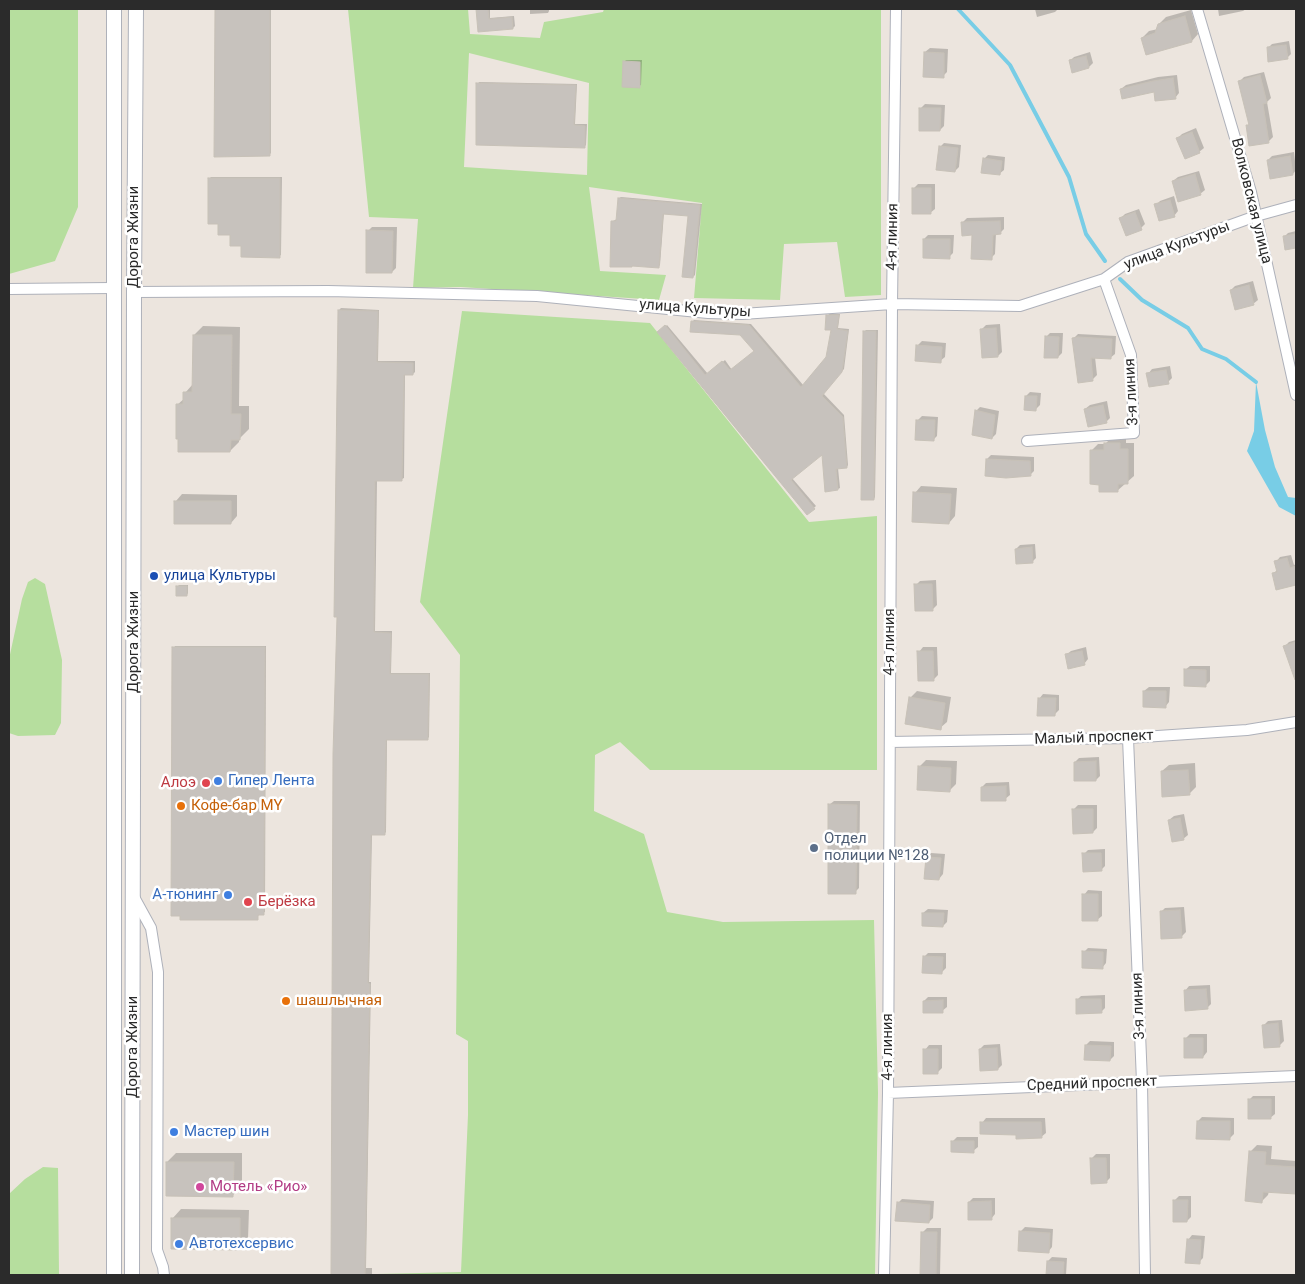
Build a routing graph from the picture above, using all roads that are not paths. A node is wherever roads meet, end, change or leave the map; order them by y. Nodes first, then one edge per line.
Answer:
1 (114, 9) edge
2 (136, 9) edge
3 (896, 9) edge
4 (1198, 9) edge
5 (1296, 205) edge
6 (1256, 216) junction
7 (1104, 278) junction
8 (112, 288) junction
9 (9, 289) edge
10 (134, 292) junction
11 (892, 304) junction
12 (1296, 395) edge
13 (1027, 441) dead end
14 (1296, 722) edge
15 (1128, 738) junction
16 (890, 742) junction
17 (133, 896) junction
18 (1296, 1076) edge
19 (1142, 1082) junction
20 (888, 1093) junction
21 (114, 1275) edge
22 (132, 1275) edge
23 (164, 1275) edge
24 (884, 1275) edge
25 (1145, 1275) edge

1 - 8 main road, Дорога Жизни
2 - 10 main road, Дорога Жизни
3 - 11 street, 4-я линия
4 - 6 street, Волковская улица
5 - 6 street, улица Культуры
6 - 7 street, улица Культуры
6 - 12 street, Волковская улица
7 - 11 street, улица Культуры
7 - 13 street, 3-я линия
8 - 9 street
8 - 21 main road, Дорога Жизни
10 - 11 street, улица Культуры
10 - 17 main road, Дорога Жизни
11 - 16 street, 4-я линия
14 - 15 street, Малый проспект
15 - 16 street, Малый проспект
15 - 19 street, 3-я линия
16 - 20 street, 4-я линия
17 - 22 main road, Дорога Жизни
17 - 23 street
18 - 19 street, Средний проспект
19 - 20 street, Средний проспект
19 - 25 street, 3-я линия
20 - 24 street, 4-я линия

